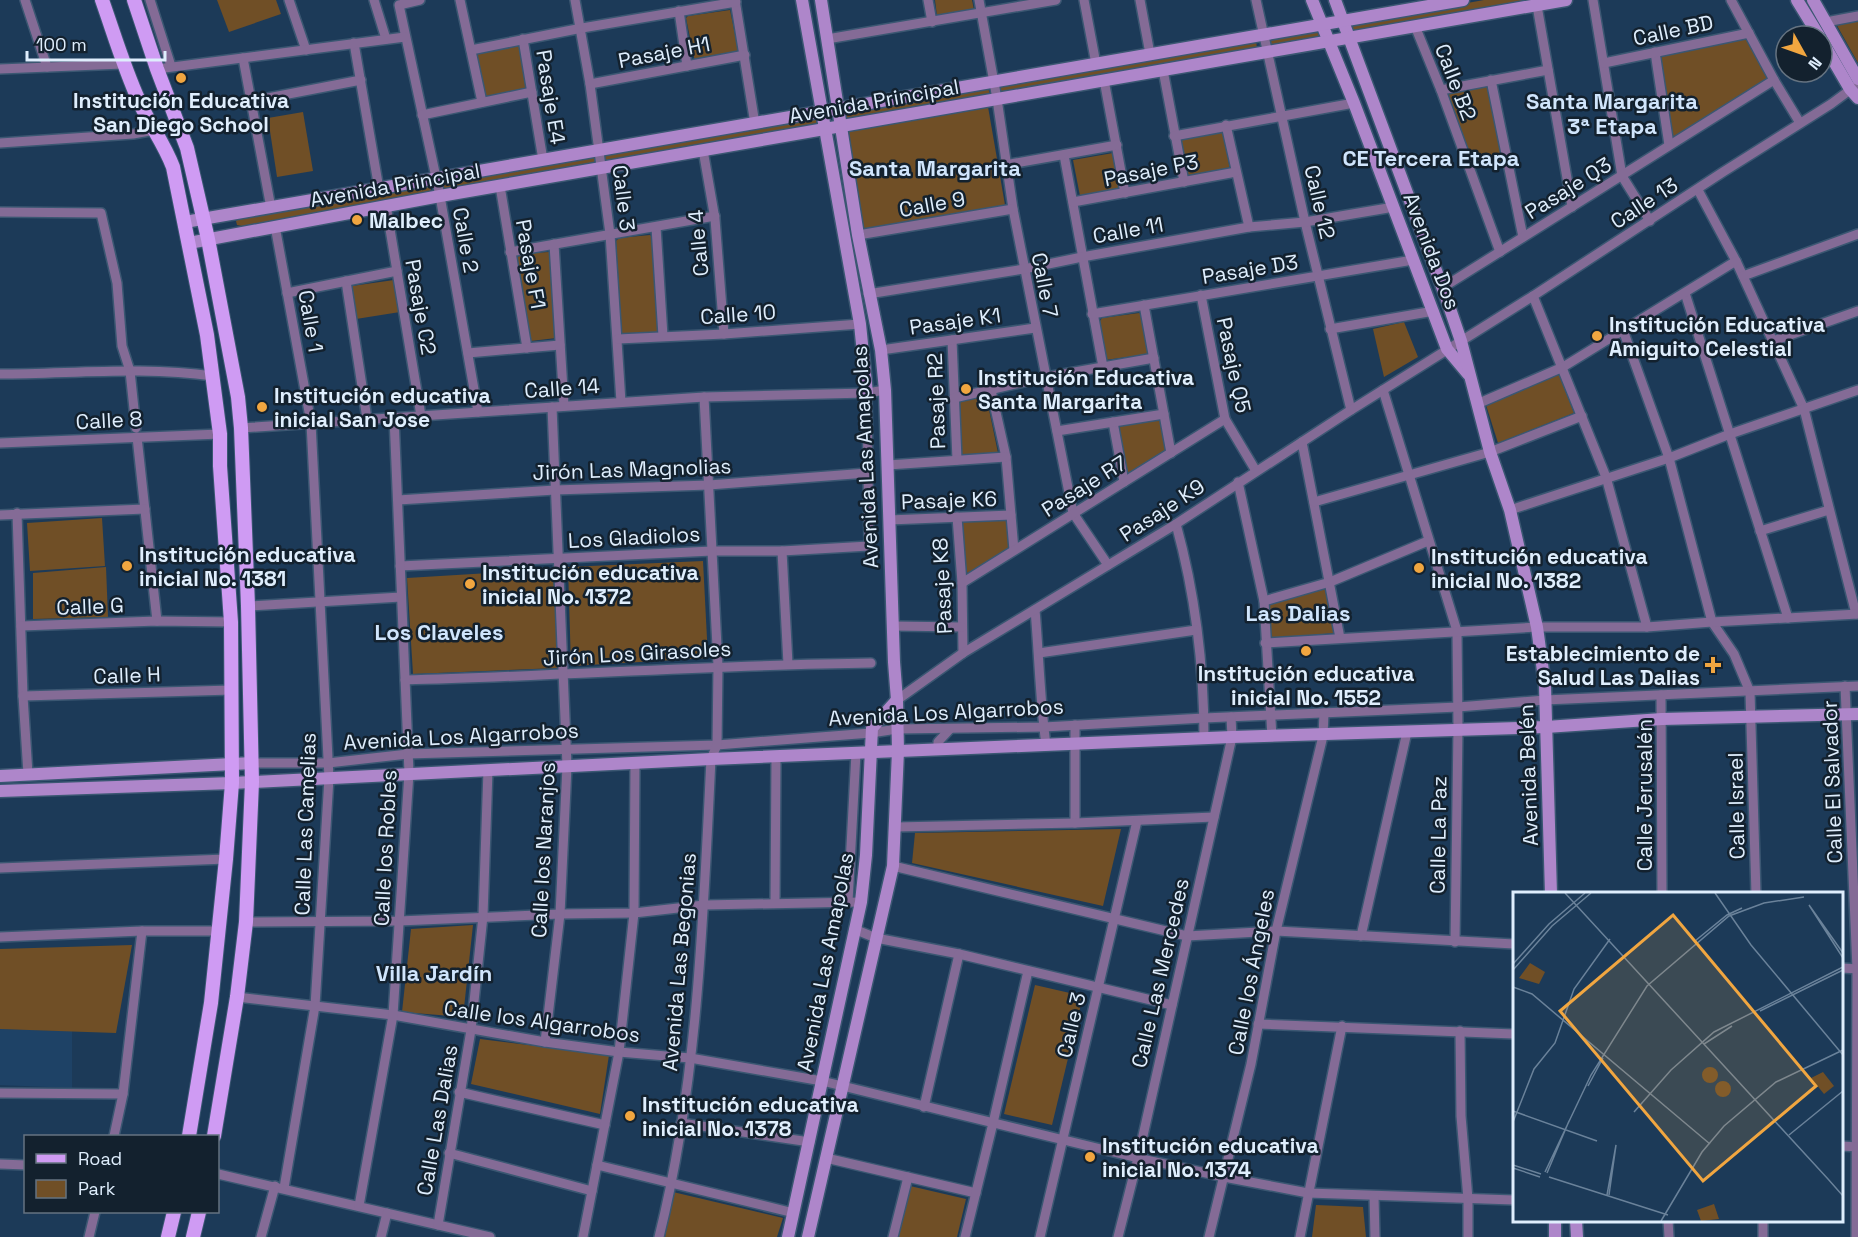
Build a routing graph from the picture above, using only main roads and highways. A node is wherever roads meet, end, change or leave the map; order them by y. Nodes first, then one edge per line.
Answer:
1 (102, 0) edge
2 (134, 0) edge
3 (189, 1135) edge
4 (214, 1135) edge
5 (174, 1213) edge
6 (199, 1213) edge
7 (168, 1237) edge
8 (193, 1237) edge

1 - 3 main road
2 - 4 main road
5 - 7 main road
6 - 8 main road

